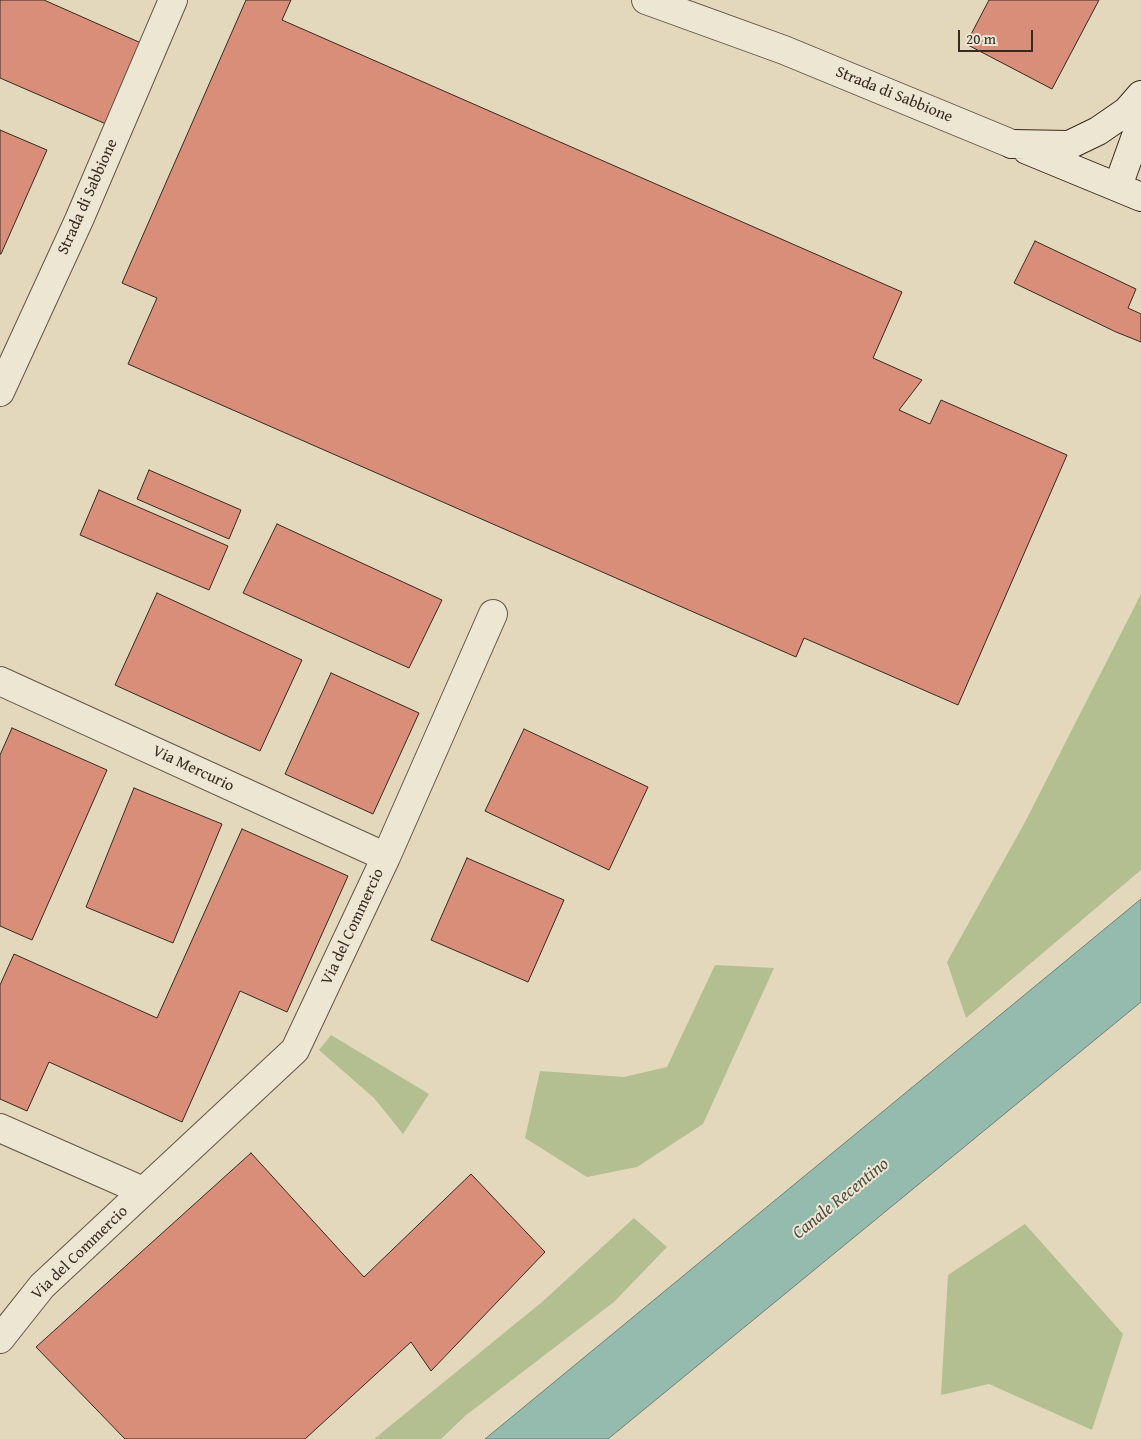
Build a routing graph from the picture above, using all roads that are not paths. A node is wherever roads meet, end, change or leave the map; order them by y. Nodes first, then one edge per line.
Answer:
1 (173, 0) edge
2 (646, 0) edge
3 (1141, 95) edge
4 (1141, 122) edge
5 (1012, 144) junction
6 (1129, 191) edge
7 (0, 392) edge
8 (494, 614) dead end
9 (0, 681) edge
10 (386, 857) junction
11 (0, 1128) edge
12 (143, 1192) junction
13 (0, 1339) edge

1 - 7 street, Strada di Sabbione
2 - 5 street, Strada di Sabbione
3 - 5 street
4 - 6 street
5 - 6 street, Strada di Sabbione
8 - 10 street, Via del Commercio
9 - 10 street, Via Mercurio
10 - 12 street, Via del Commercio
11 - 12 street, Via del Commercio
12 - 13 street, Via del Commercio

